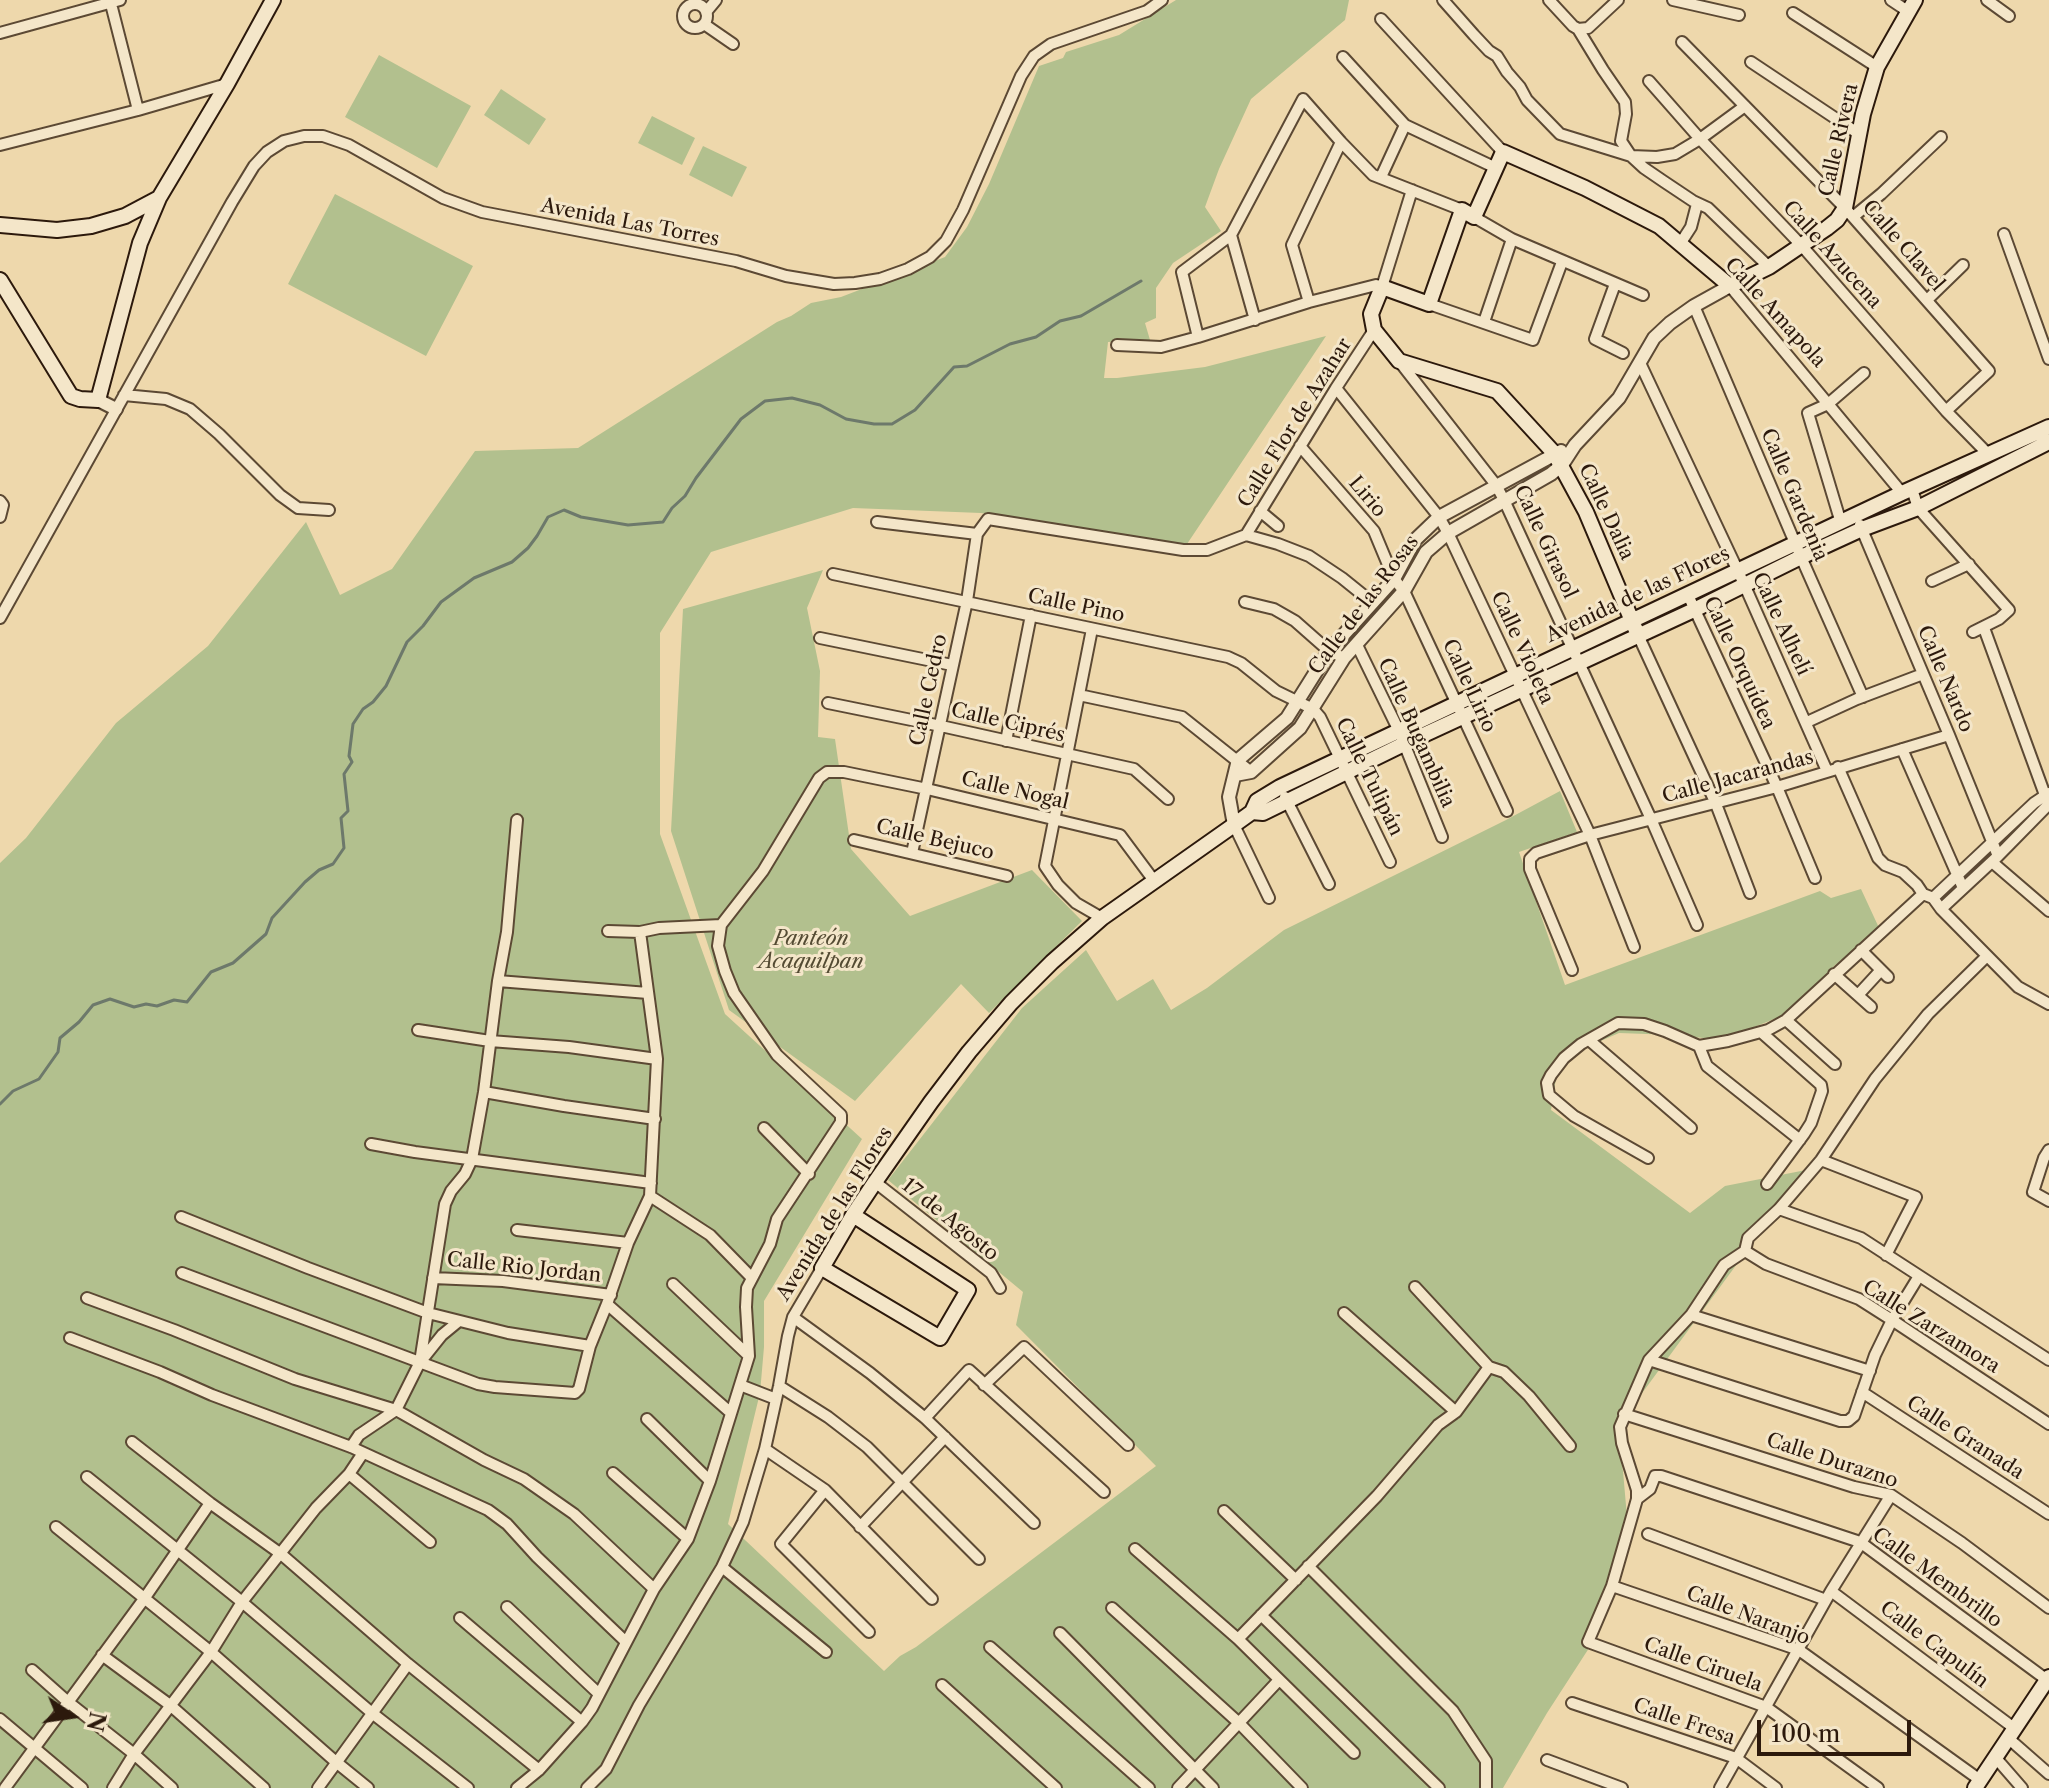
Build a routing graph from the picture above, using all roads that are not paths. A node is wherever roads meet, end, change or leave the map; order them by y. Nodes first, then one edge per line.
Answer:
1 (273, 0) edge
2 (716, 0) edge
3 (1162, 0) edge
4 (1443, 0) edge
5 (1549, 0) edge
6 (1618, 0) edge
7 (1673, 0) edge
8 (1891, 0) edge
9 (1987, 0) edge
10 (113, 1) edge
11 (698, 2) edge
12 (1912, 6) edge
13 (706, 12) junction
14 (1793, 13) dead end
15 (1739, 15) dead end
16 (2009, 16) dead end
17 (1381, 19) dead end
18 (704, 24) junction
19 (1578, 29) junction
20 (0, 33) edge
21 (1682, 42) dead end
22 (733, 44) dead end
23 (1343, 57) dead end
24 (1751, 62) dead end
25 (1877, 67) junction
26 (1649, 81) dead end
27 (227, 84) junction
28 (1745, 106) junction
29 (138, 110) junction
30 (1405, 125) junction
31 (1859, 134) junction
32 (1941, 137) dead end
33 (1700, 139) junction
34 (1341, 142) junction
35 (0, 145) edge
36 (1503, 152) junction
37 (1631, 156) junction
38 (1496, 168) junction
39 (1381, 177) junction
40 (1412, 190) junction
41 (159, 198) junction
42 (1697, 204) junction
43 (1849, 212) junction
44 (1468, 214) junction
45 (0, 225) edge
46 (2004, 234) dead end
47 (1231, 235) junction
48 (1512, 239) junction
49 (1680, 244) junction
50 (1802, 246) junction
51 (1562, 262) junction
52 (1963, 265) dead end
53 (1769, 267) junction
54 (0, 280) edge
55 (1615, 284) junction
56 (1730, 286) junction
57 (1382, 287) junction
58 (1643, 295) dead end
59 (1927, 300) junction
60 (1309, 302) junction
61 (1429, 304) junction
62 (1694, 306) junction
63 (1255, 320) junction
64 (1484, 322) junction
65 (1374, 330) junction
66 (1198, 337) junction
67 (1117, 345) dead end
68 (1623, 353) dead end
69 (2049, 359) edge
70 (1399, 361) junction
71 (1640, 363) junction
72 (1864, 373) dead end
73 (1336, 388) junction
74 (124, 395) junction
75 (98, 400) junction
76 (1828, 404) junction
77 (116, 409) junction
78 (1946, 411) junction
79 (2049, 427) edge
80 (2049, 442) edge
81 (1300, 446) junction
82 (1988, 454) junction
83 (1558, 459) junction
84 (1963, 465) junction
85 (1968, 481) junction
86 (1496, 485) junction
87 (1907, 491) junction
88 (1504, 500) junction
89 (0, 501) edge
90 (1918, 508) junction
91 (329, 510) dead end
92 (1260, 511) junction
93 (0, 517) edge
94 (1439, 517) junction
95 (877, 522) dead end
96 (1859, 522) junction
97 (1841, 523) junction
98 (1278, 526) dead end
99 (1448, 533) junction
100 (977, 534) junction
101 (1246, 535) junction
102 (1798, 551) junction
103 (1969, 564) junction
104 (833, 574) dead end
105 (1740, 578) junction
106 (1394, 579) junction
107 (1932, 581) dead end
108 (1404, 591) junction
109 (1688, 595) junction
110 (967, 601) junction
111 (1245, 602) dead end
112 (1373, 603) junction
113 (1696, 609) junction
114 (1031, 615) junction
115 (0, 618) edge
116 (1635, 628) junction
117 (1092, 629) junction
118 (820, 638) dead end
119 (1357, 645) junction
120 (1572, 648) junction
121 (1329, 651) junction
122 (1344, 658) junction
123 (1579, 663) junction
124 (952, 665) junction
125 (1923, 674) junction
126 (1514, 675) junction
127 (1521, 691) junction
128 (1079, 695) junction
129 (1863, 697) junction
130 (828, 703) dead end
131 (1298, 703) junction
132 (1313, 709) junction
133 (1460, 709) junction
134 (1807, 722) junction
135 (941, 726) junction
136 (1949, 735) junction
137 (1402, 738) junction
138 (1006, 741) junction
139 (1902, 749) junction
140 (1067, 754) junction
141 (1238, 760) junction
142 (1342, 766) junction
143 (1838, 767) junction
144 (1827, 771) junction
145 (1251, 772) junction
146 (1235, 775) junction
147 (1280, 787) junction
148 (1777, 787) junction
149 (927, 789) junction
150 (2048, 798) edge
151 (1168, 799) dead end
152 (1287, 801) junction
153 (1716, 804) junction
154 (1507, 811) dead end
155 (1252, 812) junction
156 (2038, 816) junction
157 (1054, 818) junction
158 (1651, 819) junction
159 (517, 820) dead end
160 (1234, 825) junction
161 (2049, 825) edge
162 (1590, 835) junction
163 (1442, 837) dead end
164 (854, 840) dead end
165 (1993, 843) junction
166 (912, 853) junction
167 (1995, 859) junction
168 (1390, 862) dead end
169 (1007, 876) dead end
170 (1958, 876) junction
171 (1815, 878) dead end
172 (1155, 882) junction
173 (1329, 884) dead end
174 (1963, 888) junction
175 (1750, 893) dead end
176 (1928, 896) junction
177 (1269, 898) dead end
178 (1941, 909) junction
179 (2049, 911) edge
180 (1102, 918) junction
181 (721, 925) junction
182 (1697, 925) dead end
183 (608, 931) dead end
184 (640, 932) junction
185 (1634, 947) dead end
186 (1861, 950) junction
187 (1987, 956) junction
188 (1572, 970) dead end
189 (1834, 974) junction
190 (498, 981) junction
191 (648, 993) junction
192 (1858, 995) junction
193 (2049, 1004) edge
194 (1871, 1007) dead end
195 (1786, 1020) junction
196 (418, 1030) dead end
197 (1761, 1032) junction
198 (1589, 1040) junction
199 (490, 1041) junction
200 (1699, 1046) junction
201 (657, 1059) junction
202 (1835, 1064) dead end
203 (484, 1092) junction
204 (655, 1119) junction
205 (764, 1128) dead end
206 (1691, 1128) dead end
207 (1800, 1140) junction
208 (371, 1144) dead end
209 (2049, 1150) edge
210 (1648, 1158) dead end
211 (472, 1159) junction
212 (1821, 1160) junction
213 (809, 1174) junction
214 (875, 1182) junction
215 (651, 1183) junction
216 (1767, 1184) dead end
217 (650, 1196) junction
218 (2049, 1201) edge
219 (1779, 1209) junction
220 (853, 1215) junction
221 (181, 1217) dead end
222 (517, 1230) dead end
223 (628, 1243) junction
224 (1745, 1251) junction
225 (1886, 1255) junction
226 (822, 1268) junction
227 (182, 1273) dead end
228 (1919, 1276) junction
229 (433, 1278) junction
230 (752, 1278) junction
231 (673, 1284) dead end
232 (1415, 1287) dead end
233 (1000, 1288) dead end
234 (87, 1298) dead end
235 (609, 1300) junction
236 (428, 1313) junction
237 (1344, 1313) dead end
238 (1691, 1315) junction
239 (793, 1317) junction
240 (1892, 1320) junction
241 (459, 1321) junction
242 (70, 1338) dead end
243 (590, 1346) junction
244 (749, 1356) junction
245 (1649, 1360) junction
246 (2049, 1360) edge
247 (420, 1362) junction
248 (1489, 1367) junction
249 (1870, 1371) junction
250 (740, 1385) junction
251 (984, 1385) junction
252 (779, 1386) junction
253 (1862, 1392) junction
254 (776, 1399) junction
255 (396, 1410) junction
256 (1456, 1412) junction
257 (731, 1413) junction
258 (1624, 1414) junction
259 (925, 1418) junction
260 (647, 1419) dead end
261 (2049, 1424) edge
262 (945, 1437) junction
263 (132, 1442) dead end
264 (1128, 1445) dead end
265 (1570, 1446) dead end
266 (351, 1447) junction
267 (765, 1449) junction
268 (363, 1453) junction
269 (613, 1473) dead end
270 (349, 1474) junction
271 (87, 1477) dead end
272 (710, 1481) junction
273 (902, 1482) junction
274 (825, 1490) junction
275 (1104, 1492) dead end
276 (1891, 1495) junction
277 (1637, 1499) junction
278 (210, 1503) junction
279 (1224, 1511) dead end
280 (2049, 1514) edge
281 (1034, 1523) dead end
282 (56, 1527) dead end
283 (860, 1527) junction
284 (1648, 1534) dead end
285 (688, 1539) junction
286 (430, 1542) dead end
287 (1860, 1542) junction
288 (178, 1549) junction
289 (1135, 1549) dead end
290 (281, 1554) junction
291 (979, 1559) dead end
292 (1308, 1566) junction
293 (722, 1567) junction
294 (1296, 1580) junction
295 (1612, 1586) junction
296 (654, 1589) junction
297 (1829, 1596) junction
298 (144, 1599) junction
299 (932, 1599) dead end
300 (242, 1602) junction
301 (507, 1607) dead end
302 (1112, 1608) dead end
303 (2049, 1608) edge
304 (1261, 1615) junction
305 (460, 1618) dead end
306 (869, 1632) dead end
307 (1060, 1633) dead end
308 (1238, 1639) junction
309 (626, 1642) junction
310 (990, 1647) dead end
311 (1799, 1650) junction
312 (211, 1652) junction
313 (826, 1652) dead end
314 (102, 1655) junction
315 (408, 1664) junction
316 (32, 1670) dead end
317 (1279, 1680) junction
318 (942, 1685) dead end
319 (2047, 1685) edge
320 (599, 1694) junction
321 (68, 1702) junction
322 (1572, 1703) dead end
323 (170, 1705) junction
324 (1766, 1707) junction
325 (372, 1713) junction
326 (0, 1719) edge
327 (582, 1722) junction
328 (1239, 1723) junction
329 (2011, 1733) junction
330 (34, 1748) junction
331 (1354, 1753) dead end
332 (134, 1754) junction
333 (1995, 1757) junction
334 (1736, 1758) junction
335 (1547, 1760) dead end
336 (336, 1762) junction
337 (539, 1770) junction
338 (1194, 1770) junction
339 (2049, 1774) edge
340 (1977, 1784) edge
341 (5, 1788) edge
342 (82, 1788) edge
343 (113, 1788) edge
344 (172, 1788) edge
345 (264, 1788) edge
346 (318, 1788) edge
347 (368, 1788) edge
348 (468, 1788) edge
349 (517, 1788) edge
350 (587, 1788) edge
351 (1056, 1788) edge
352 (1149, 1788) edge
353 (1178, 1788) edge
354 (1212, 1788) edge
355 (1302, 1788) edge
356 (1439, 1788) edge
357 (1486, 1788) edge
358 (1622, 1788) edge
359 (1720, 1788) edge
360 (1776, 1788) edge
361 (1878, 1788) edge
362 (2022, 1788) edge

1 - 27 main road
2 - 13 street
3 - 74 street, Avenida Las Torres
4 - 37 street
5 - 19 street
6 - 19 street
7 - 15 street
8 - 12 street
9 - 16 street
10 - 20 street
10 - 29 street
11 - 13 street
11 - 18 street
12 - 25 main road, Calle Rivera
13 - 18 street
14 - 25 street
17 - 36 street
18 - 22 street
19 - 37 street
21 - 28 street, Calle Clavel
23 - 30 street
24 - 31 street
25 - 31 main road, Calle Rivera
26 - 33 street, Calle Azucena
27 - 29 street
27 - 41 main road
28 - 33 street
28 - 43 street, Calle Clavel
29 - 35 street
30 - 38 street
30 - 39 street
31 - 43 main road, Calle Rivera
32 - 43 street
33 - 37 street
33 - 50 street, Calle Azucena
34 - 39 street
34 - 47 street
34 - 60 street
36 - 38 main road
36 - 49 main road, Calle Amapola
37 - 42 street
38 - 44 main road
39 - 40 street
40 - 44 street
40 - 57 street
41 - 45 main road
41 - 75 main road
42 - 49 street
42 - 53 street
43 - 50 main road, Calle Rivera
43 - 59 street, Calle Clavel
44 - 48 street
44 - 61 main road
46 - 69 street
47 - 63 street
47 - 66 street
48 - 51 street
48 - 64 street
49 - 56 main road, Calle Amapola
50 - 53 main road, Calle Rivera
50 - 78 street, Calle Azucena
51 - 55 street
51 - 64 street
52 - 59 street
53 - 56 main road, Calle Rivera
54 - 75 main road
55 - 58 street
55 - 68 street
56 - 62 street, Calle de las Rosas
56 - 76 street, Calle Amapola
57 - 60 street
57 - 61 main road
57 - 65 main road
59 - 78 street, Calle Clavel
60 - 63 street
61 - 64 street
62 - 71 street, Calle de las Rosas
62 - 102 street, Calle Gardenia
63 - 66 street
65 - 70 main road, Calle Girasol
65 - 73 street, Calle Flor de Azahar
66 - 67 street
70 - 83 main road, Calle Dalia
70 - 86 street, Calle Girasol
71 - 83 street, Calle de las Rosas
71 - 105 street, Calle Alhelí
72 - 76 street
73 - 81 street, Calle Flor de Azahar
73 - 94 street, Calle Violeta
74 - 77 street, Avenida Las Torres
74 - 91 street
75 - 77 street
76 - 87 street, Calle Amapola
76 - 97 street
77 - 115 street, Avenida Las Torres
78 - 82 street, Calle Azucena
79 - 82 main road, Avenida de las Flores
80 - 85 main road, Avenida de las Flores
81 - 92 street, Calle Flor de Azahar
81 - 106 street, Lirio
82 - 84 main road, Avenida de las Flores
83 - 86 street, Calle de las Rosas
83 - 88 street, Calle de las Rosas
83 - 116 main road, Calle Dalia
84 - 85 street
84 - 87 main road, Avenida de las Flores
85 - 90 main road, Avenida de las Flores
86 - 88 street, Calle Girasol
86 - 94 street, Calle de las Rosas
87 - 90 street
87 - 96 main road, Avenida de las Flores
88 - 99 street, Calle de las Rosas
88 - 120 street, Calle Girasol
89 - 93 street
90 - 96 main road, Avenida de las Flores
90 - 103 street
92 - 98 street
92 - 101 street, Calle Flor de Azahar
94 - 99 street, Calle Violeta
94 - 106 street, Calle de las Rosas
95 - 100 street
96 - 97 main road, Avenida de las Flores
96 - 102 main road, Avenida de las Flores
96 - 125 street, Calle Nardo
97 - 102 main road, Avenida de las Flores
99 - 108 street, Calle de las Rosas
99 - 126 street, Calle Violeta
100 - 101 street
100 - 110 street, Calle Cedro
101 - 112 street
102 - 105 main road, Avenida de las Flores
102 - 129 street, Calle Gardenia
103 - 107 street
103 - 150 street
104 - 110 street, Calle Pino
105 - 109 main road, Avenida de las Flores
105 - 113 main road, Avenida de las Flores
105 - 134 street, Calle Alhelí
106 - 108 street, Calle Lirio
106 - 112 street, Calle de las Rosas
108 - 119 street, Calle de las Rosas
108 - 133 street, Calle Lirio
109 - 113 street, Calle Orquídea
109 - 116 main road, Avenida de las Flores
110 - 114 street, Calle Pino
110 - 124 street, Calle Cedro
111 - 121 street
112 - 121 street, Calle de las Rosas
113 - 116 main road, Avenida de las Flores
113 - 148 street, Calle Orquídea
114 - 117 street, Calle Pino
114 - 138 street
116 - 120 main road, Avenida de las Flores
116 - 123 main road, Avenida de las Flores
116 - 153 street, Calle Dalia
117 - 128 street
117 - 131 street, Calle Pino
118 - 124 street
119 - 122 street, Calle de las Rosas
119 - 137 street, Calle Bugambilia
120 - 123 street, Calle Girasol
120 - 126 main road, Avenida de las Flores
121 - 122 street
121 - 131 street, Calle de las Rosas
122 - 132 street, Calle de las Rosas
123 - 127 main road, Avenida de las Flores
123 - 158 street, Calle Girasol
124 - 135 street, Calle Cedro
125 - 129 street
125 - 136 street, Calle Nardo
126 - 127 street, Calle Violeta
126 - 133 main road, Avenida de las Flores
127 - 133 main road, Avenida de las Flores
127 - 162 street, Calle Violeta
128 - 140 street
128 - 141 street
129 - 134 street
130 - 135 street, Calle Ciprés
131 - 132 street, Calle Pino
131 - 141 street, Calle de las Rosas
132 - 142 street, Calle Tulipán
132 - 145 street, Calle de las Rosas
133 - 137 main road, Avenida de las Flores
133 - 154 street, Calle Lirio
134 - 144 street, Calle Alhelí
135 - 138 street, Calle Ciprés
135 - 149 street, Calle Cedro
136 - 139 street, Calle Jacarandas
136 - 165 street, Calle Nardo
137 - 142 main road, Avenida de las Flores
137 - 163 street, Calle Bugambilia
138 - 140 street, Calle Ciprés
139 - 143 street, Calle Jacarandas
139 - 170 street
140 - 151 street, Calle Ciprés
140 - 157 street
141 - 145 street
141 - 146 street
142 - 147 main road, Avenida de las Flores
142 - 152 main road, Avenida de las Flores
142 - 168 street, Calle Tulipán
143 - 144 street, Calle Jacarandas
143 - 176 street
144 - 148 street, Calle Jacarandas
145 - 146 street
146 - 160 street
147 - 152 street
147 - 155 main road, Avenida de las Flores
148 - 153 street, Calle Jacarandas
148 - 171 street, Calle Orquídea
149 - 157 street, Calle Nogal
149 - 166 street, Calle Cedro
149 - 181 street, Calle Nogal
150 - 156 street
150 - 165 street
152 - 155 main road, Avenida de las Flores
152 - 173 street
153 - 158 street, Calle Jacarandas
153 - 175 street, Calle Dalia
155 - 160 main road, Avenida de las Flores
156 - 161 street
156 - 167 street
157 - 172 street, Calle Nogal
157 - 180 street
158 - 162 street, Calle Jacarandas
158 - 182 street, Calle Girasol
159 - 190 street
160 - 172 main road, Avenida de las Flores
160 - 177 street
162 - 185 street, Calle Violeta
162 - 188 street, Calle Jacarandas
164 - 166 street, Calle Bejuco
165 - 167 street, Calle Nardo
165 - 170 street
166 - 169 street, Calle Bejuco
167 - 174 street
167 - 179 street
170 - 174 street
170 - 176 street
172 - 180 main road, Avenida de las Flores
174 - 178 street
176 - 178 street
176 - 186 street
178 - 187 street
180 - 214 main road, Avenida de las Flores
181 - 184 street
181 - 213 street
183 - 184 street
184 - 191 street
186 - 189 street
186 - 192 street
187 - 193 street
187 - 212 street
189 - 192 street
189 - 195 street
190 - 191 street
190 - 199 street
191 - 201 street
192 - 194 street
195 - 197 street
195 - 202 street
196 - 199 street
197 - 200 street
197 - 207 street
198 - 200 street
198 - 206 street
198 - 210 street
199 - 201 street
199 - 203 street
200 - 207 street
201 - 204 street
203 - 204 street
203 - 211 street
204 - 215 street
205 - 213 street
207 - 216 street
208 - 211 street
209 - 218 street
211 - 215 street
211 - 229 street
212 - 219 street
212 - 225 street
213 - 230 street
214 - 220 main road, Avenida de las Flores
214 - 233 street, 17 de Agosto
215 - 217 street
217 - 223 street
217 - 230 street
219 - 224 street
219 - 225 street
220 - 226 main road, Avenida de las Flores
220 - 226 main road
221 - 236 street
222 - 223 street
223 - 235 street
224 - 238 street
224 - 240 street, Calle Zarzamora
225 - 228 street
226 - 239 street, Avenida de las Flores
227 - 247 street
228 - 240 street
228 - 246 street
229 - 235 street, Calle Rio Jordan
229 - 236 street
230 - 244 street
231 - 244 street
232 - 248 street
234 - 255 street
235 - 243 street
235 - 257 street
236 - 241 street
236 - 247 street
237 - 256 street
238 - 245 street
238 - 249 street
239 - 252 street, Avenida de las Flores
239 - 259 street
240 - 249 street
240 - 261 street, Calle Zarzamora
241 - 243 street
241 - 247 street
242 - 266 street
243 - 247 street
244 - 250 street
245 - 253 street
245 - 258 street
247 - 255 street
248 - 256 street
248 - 265 street
249 - 253 street
250 - 254 street
250 - 257 street
251 - 259 street
251 - 264 street
251 - 275 street
252 - 254 street, Avenida de las Flores
252 - 273 street
253 - 280 street, Calle Granada
254 - 267 street, Avenida de las Flores
255 - 266 street
255 - 296 street
256 - 292 street
257 - 272 street
258 - 276 street, Calle Durazno
258 - 277 street
259 - 262 street
260 - 272 street
262 - 273 street
262 - 281 street
263 - 278 street
266 - 268 street
267 - 274 street
267 - 293 street, Avenida de las Flores
268 - 270 street
268 - 309 street
269 - 285 street
270 - 286 street
270 - 290 street
271 - 288 street
272 - 285 street
273 - 283 street
273 - 291 street
274 - 283 street
274 - 306 street
276 - 287 street
276 - 303 street, Calle Durazno
277 - 287 street, Calle Membrillo
277 - 295 street
278 - 288 street
278 - 290 street
279 - 294 street
282 - 298 street
283 - 299 street
284 - 297 street, Calle Capulín
285 - 296 street
287 - 297 street
287 - 319 street, Calle Membrillo
288 - 298 street
288 - 300 street
289 - 308 street
290 - 300 street
290 - 315 street
292 - 294 street
292 - 357 street
293 - 313 street
293 - 350 street, Avenida de las Flores
294 - 304 street
295 - 311 street, Calle Naranjo
295 - 324 street, Calle Ciruela
296 - 309 street
297 - 311 street
297 - 329 street, Calle Capulín
298 - 312 street
298 - 314 street
300 - 312 street
300 - 325 street
301 - 320 street
302 - 328 street
304 - 308 street
304 - 356 street
305 - 327 street
307 - 338 street
308 - 317 street
309 - 320 street
310 - 352 street
311 - 324 street
311 - 340 street, Calle Naranjo
312 - 323 street
312 - 336 street
314 - 321 street
314 - 323 street
315 - 325 street
315 - 337 street
316 - 321 street
317 - 328 street
317 - 331 street
318 - 351 street
319 - 329 main road
320 - 327 street
321 - 330 street
321 - 332 street
322 - 334 street, Calle Fresa
323 - 332 street
323 - 345 street
324 - 334 street
324 - 361 street, Calle Ciruela
325 - 336 street
325 - 348 street
326 - 330 street
327 - 337 street
328 - 338 street
328 - 355 street
329 - 333 main road
329 - 339 street, Calle Capulín
330 - 341 street
330 - 342 street
332 - 343 street
332 - 344 street
333 - 340 main road
333 - 362 street
334 - 359 street
334 - 360 street, Calle Fresa
335 - 358 street
336 - 346 street
336 - 347 street
337 - 349 street
338 - 353 street
338 - 354 street

